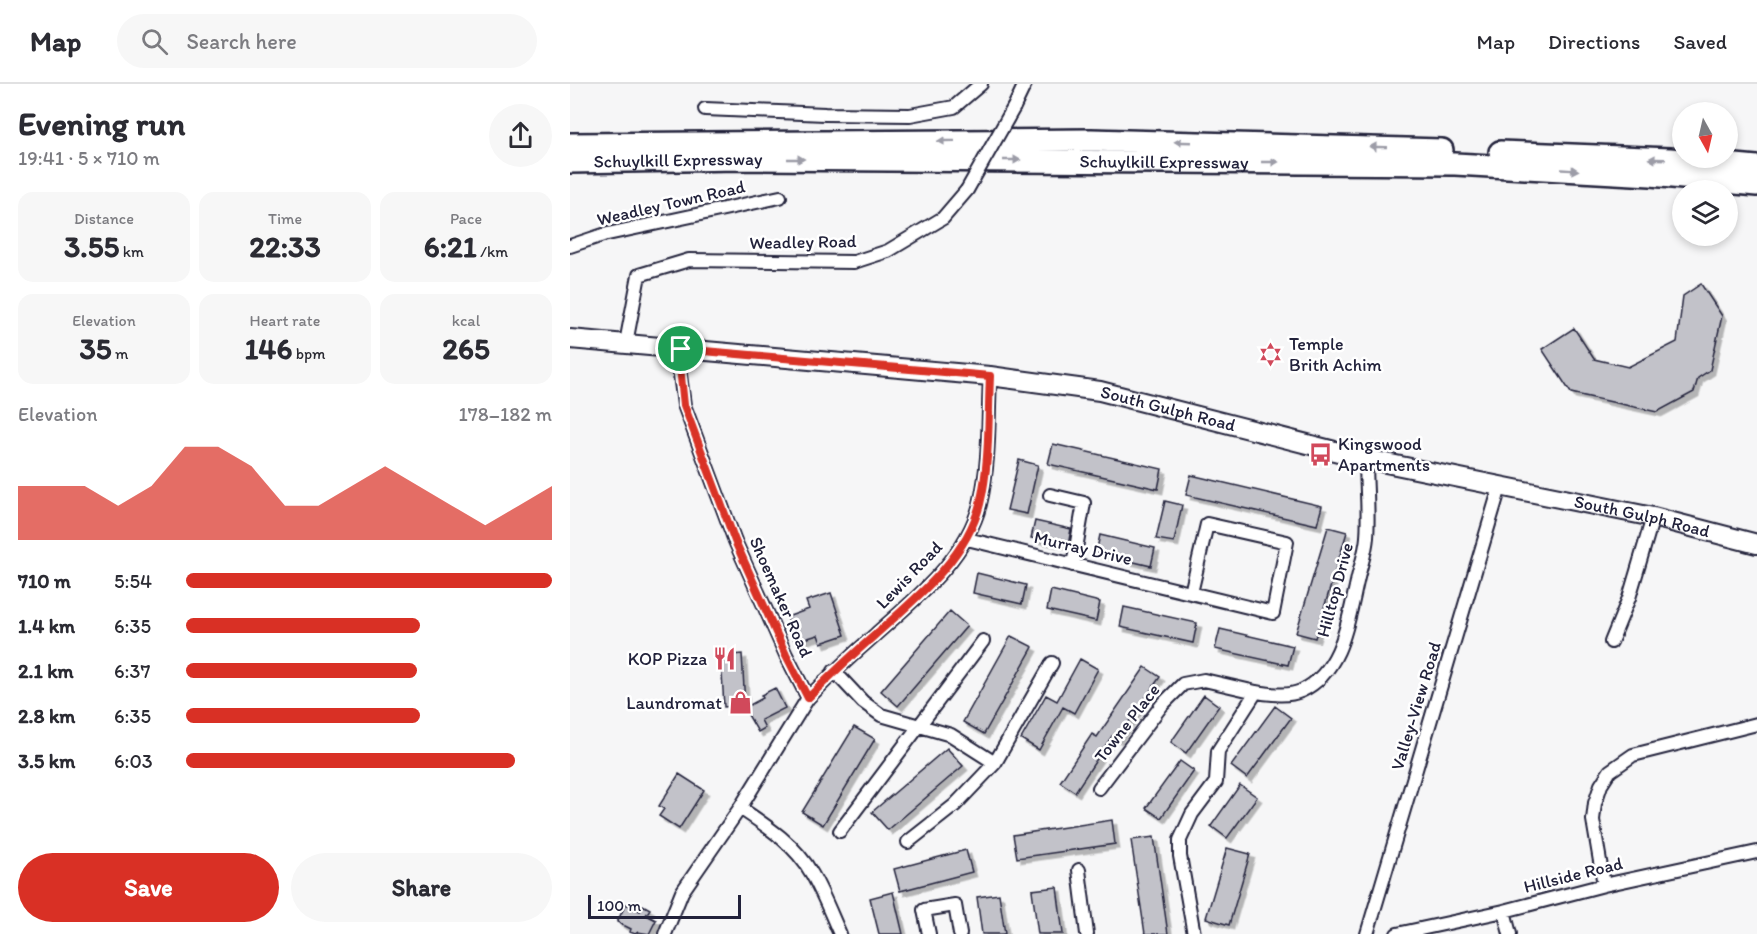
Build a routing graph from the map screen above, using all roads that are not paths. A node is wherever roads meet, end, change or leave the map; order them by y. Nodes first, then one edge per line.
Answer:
1 (981, 84) edge
2 (1025, 84) edge
3 (705, 108) dead end
4 (570, 144) edge
5 (570, 162) edge
6 (1757, 167) edge
7 (1757, 185) edge
8 (780, 197) dead end
9 (570, 246) edge
10 (570, 339) edge
11 (626, 343) junction
12 (681, 349) junction
13 (990, 376) junction
14 (1366, 459) junction
15 (1500, 488) junction
16 (1050, 495) dead end
17 (1653, 517) junction
18 (967, 539) junction
19 (1757, 544) edge
20 (1073, 565) junction
21 (1191, 593) junction
22 (983, 641) dead end
23 (1611, 642) dead end
24 (1052, 663) dead end
25 (834, 671) junction
26 (1256, 692) junction
27 (808, 698) junction
28 (919, 724) junction
29 (1757, 724) edge
30 (994, 763) junction
31 (1100, 788) dead end
32 (740, 808) junction
33 (840, 831) dead end
34 (908, 842) dead end
35 (1757, 852) edge
36 (1078, 870) dead end
37 (1604, 885) junction
38 (1504, 911) junction
39 (665, 934) edge
40 (840, 934) edge
41 (929, 934) edge
42 (960, 934) edge
43 (1087, 934) edge
44 (1194, 934) edge
45 (1367, 934) edge
46 (1397, 934) edge
47 (1510, 934) edge

1 - 3 street
2 - 11 street, Weadley Road, bridge
6 -> 4 highway, Schuylkill Expressway
5 -> 7 highway, Schuylkill Expressway
8 - 9 street, Weadley Town Road
10 - 11 main road, South Gulph Road
11 - 12 main road, South Gulph Road
12 - 13 main road, South Gulph Road
12 - 27 street, Shoemaker Road
13 - 14 main road, South Gulph Road
13 - 18 street, Lewis Road
14 - 15 main road, South Gulph Road
14 - 26 street, Hilltop Drive
15 - 17 main road, South Gulph Road
15 - 45 street, Valley-View Road
16 - 20 street
17 - 19 main road, South Gulph Road
17 - 23 street
18 - 20 street, Murray Drive
18 - 25 street, Lewis Road
20 - 21 street, Murray Drive
21 - 21 street, Murray Drive
22 - 28 street
24 - 30 street
25 - 27 street, Lewis Road
25 - 28 street
26 - 31 street, Towne Place
26 - 44 street
27 - 32 street
28 - 30 street
28 - 33 street
29 - 37 street
30 - 34 street
32 - 39 street
32 - 40 street
35 - 37 street, Hillside Road
36 - 43 street
37 - 38 street, Hillside Road
38 - 46 street, Hillside Road
38 - 47 street
41 - 42 street

